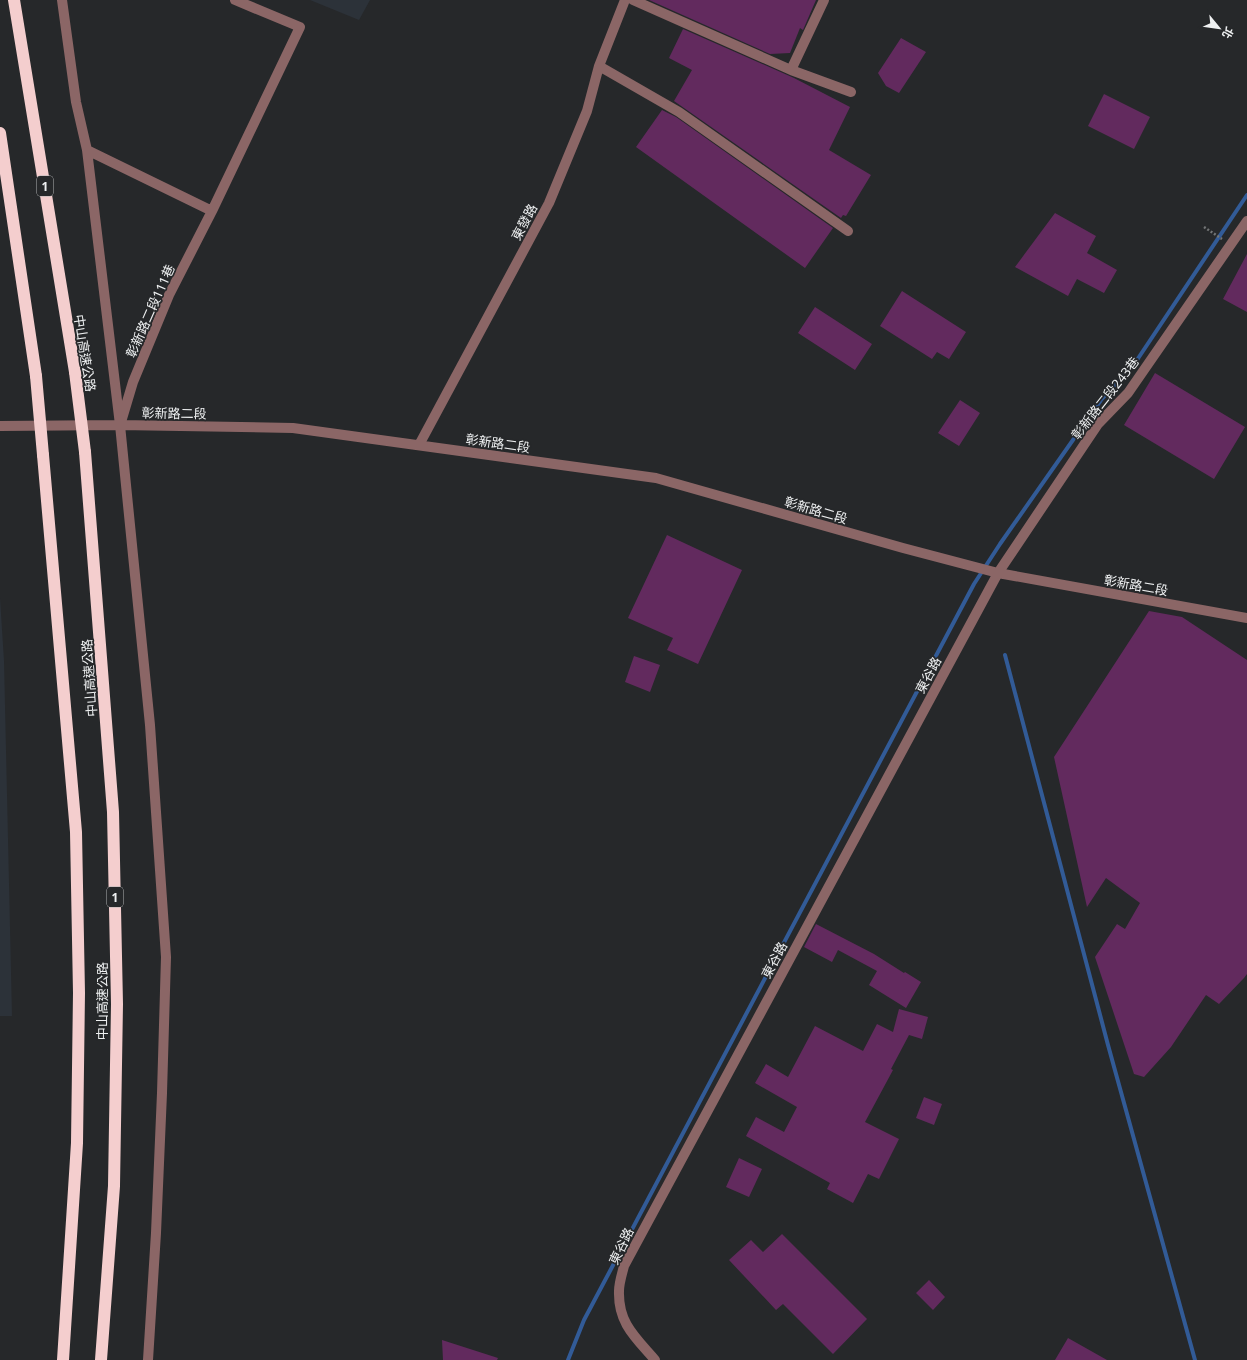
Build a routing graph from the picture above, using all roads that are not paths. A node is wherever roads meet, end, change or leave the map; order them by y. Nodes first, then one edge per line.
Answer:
1 (14, 0) edge
2 (62, 0) edge
3 (235, 0) edge
4 (625, 0) edge
5 (633, 0) edge
6 (824, 0) edge
7 (599, 66) junction
8 (791, 70) junction
9 (851, 92) dead end
10 (0, 133) edge
11 (87, 150) junction
12 (212, 211) junction
13 (1247, 221) edge
14 (848, 231) dead end
15 (1243, 235) edge
16 (120, 425) junction
17 (0, 426) edge
18 (419, 445) junction
19 (998, 573) junction
20 (1247, 618) edge
21 (63, 1360) edge
22 (101, 1360) edge
23 (148, 1360) edge
24 (655, 1360) edge

1 - 22 highway, 中山高速公路 / 1, bridge
2 - 11 street
3 - 12 street, 彰新路二段111巷
4 - 7 street, 東發路
5 - 8 street
6 - 8 street
7 - 14 street
7 - 18 street, 東發路
8 - 9 street
10 - 21 highway, 中山高速公路, bridge
11 - 12 street
11 - 16 street
12 - 16 street, 彰新路二段111巷
13 - 15 street, 彰新路二段243巷
15 - 19 street, 彰新路二段243巷
16 - 17 street, 彰新路二段
16 - 18 street, 彰新路二段
16 - 23 street
18 - 19 street, 彰新路二段
19 - 20 street, 彰新路二段
19 - 24 street, 東谷路

